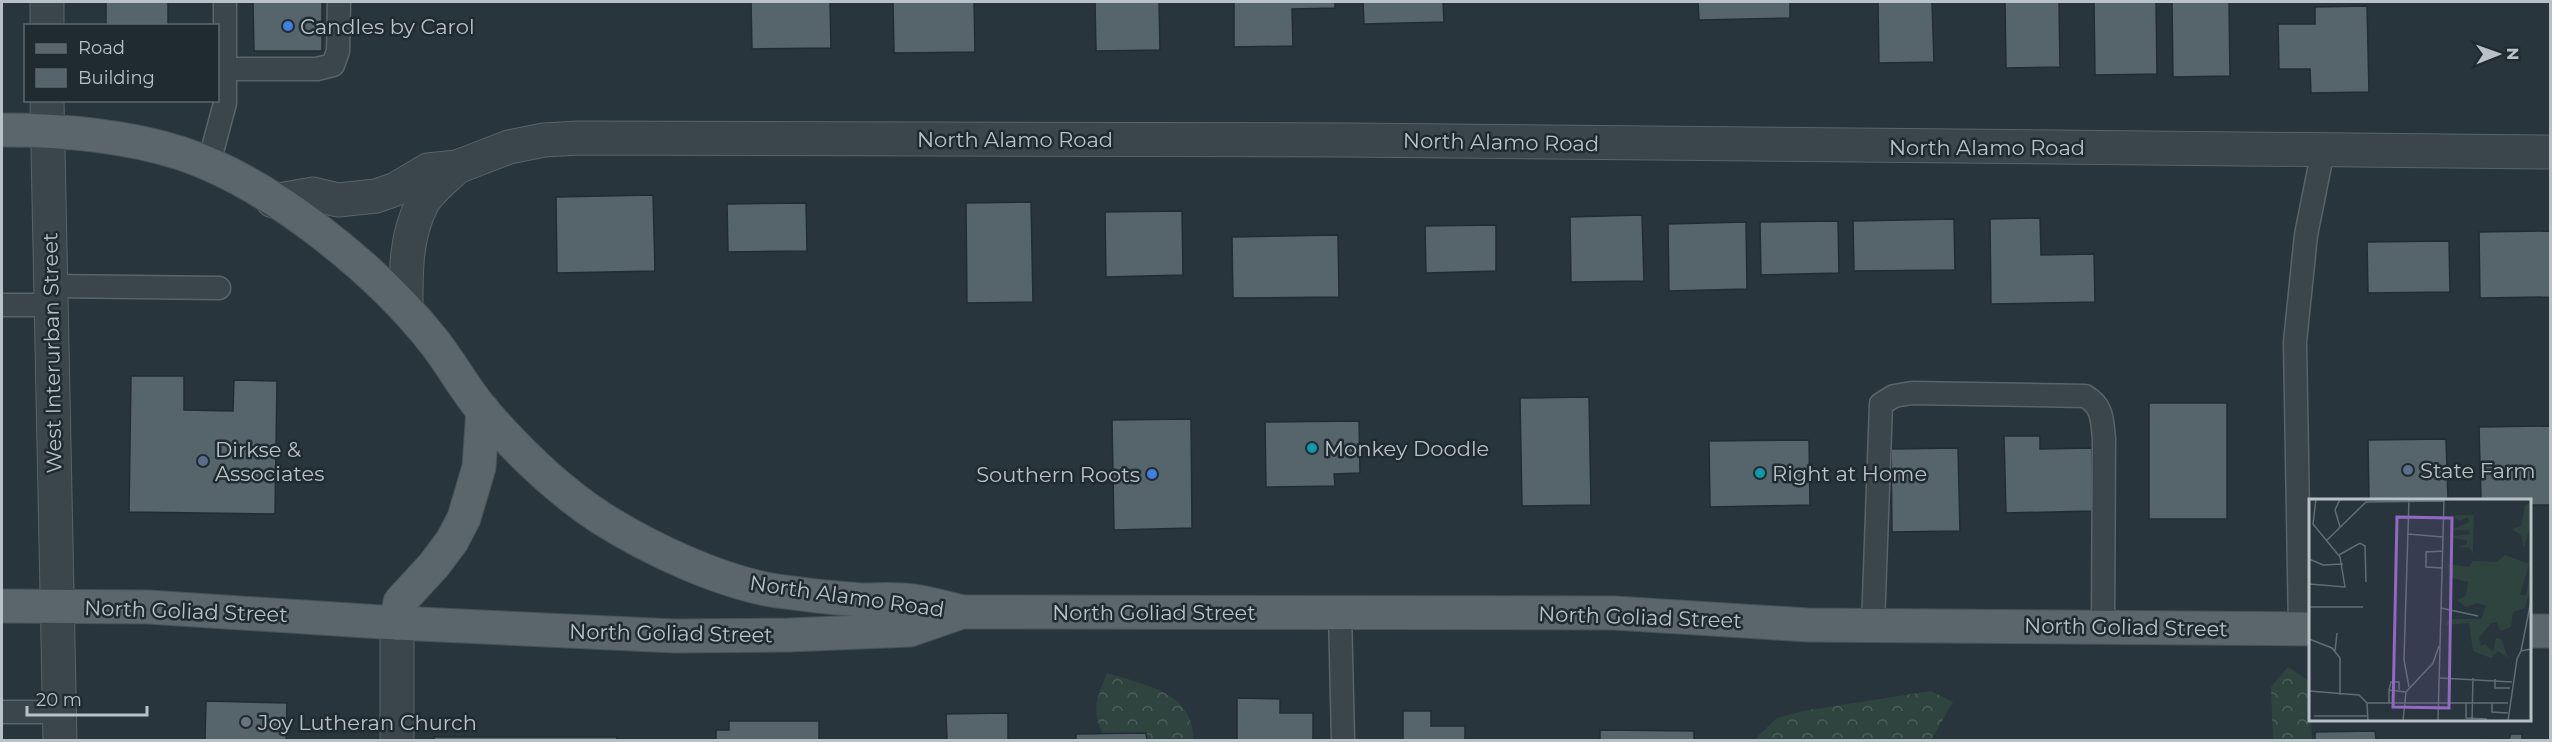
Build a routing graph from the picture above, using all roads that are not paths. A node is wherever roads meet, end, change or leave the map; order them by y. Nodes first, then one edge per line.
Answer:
1 (47, 2) edge
2 (225, 2) edge
3 (339, 2) edge
4 (47, 24) edge
5 (225, 69) junction
6 (47, 116) edge
7 (2, 130) edge
8 (2323, 150) junction
9 (2550, 152) edge
10 (208, 163) junction
11 (457, 167) junction
12 (273, 201) junction
13 (219, 288) dead end
14 (51, 295) junction
15 (2, 305) edge
16 (406, 309) junction
17 (483, 410) junction
18 (2, 606) edge
19 (59, 606) junction
20 (962, 612) junction
21 (1340, 612) junction
22 (397, 623) junction
23 (1873, 625) junction
24 (2103, 628) junction
25 (2305, 629) edge
26 (2531, 631) edge
27 (2550, 631) edge
28 (2, 712) edge
29 (60, 726) edge
30 (397, 741) edge
31 (1343, 741) edge

1 - 4 street
2 - 5 lane
3 - 5 lane
5 - 10 lane
6 - 7 main road, North Alamo Road
6 - 10 main road, North Alamo Road
6 - 14 street, West Interurban Street
8 - 9 street, North Alamo Road
8 - 11 street, North Alamo Road
8 - 25 lane
10 - 12 main road, North Alamo Road
11 - 12 street, North Alamo Road
11 - 16 street, North Alamo Road
12 - 16 main road, North Alamo Road
13 - 14 lane
14 - 15 lane
14 - 19 street, West Interurban Street
16 - 17 main road, North Alamo Road
17 - 20 main road, North Alamo Road
17 - 22 main road
18 - 19 main road, North Goliad Street
19 - 22 main road, North Goliad Street
19 - 29 street, West Interurban Street
20 - 21 main road, North Goliad Street
20 - 22 main road, North Goliad Street
21 - 23 main road, North Goliad Street
21 - 31 lane
22 - 30 street
23 - 24 main road, North Goliad Street
23 - 24 lane
24 - 25 main road, North Goliad Street
26 - 27 main road
28 - 29 lane

